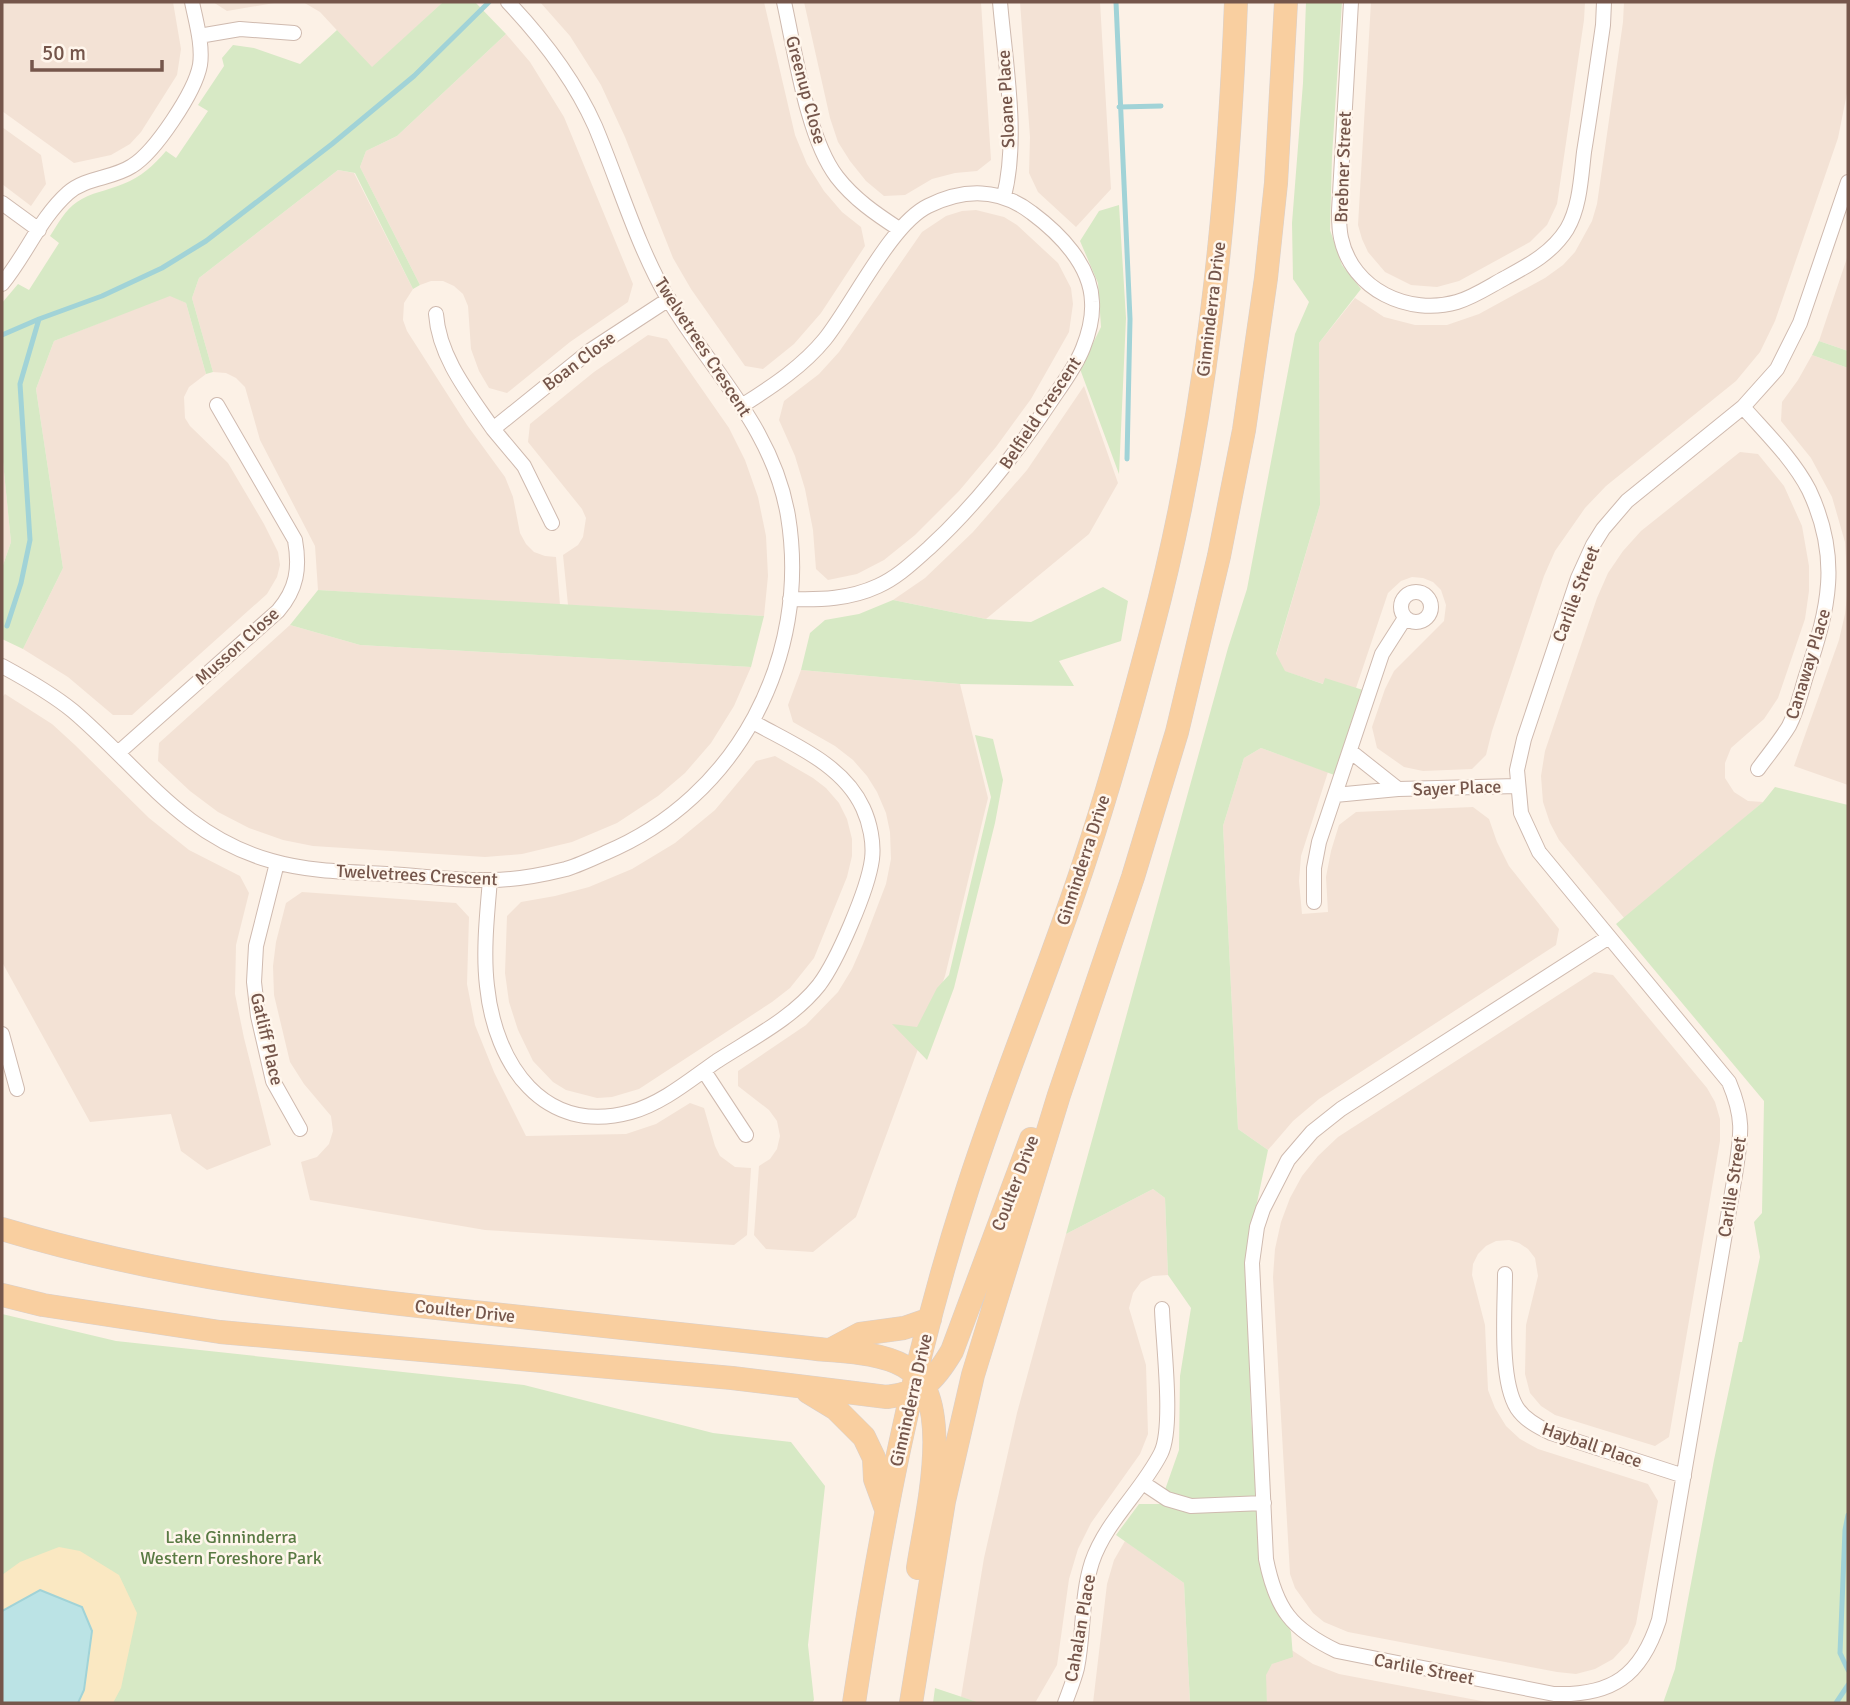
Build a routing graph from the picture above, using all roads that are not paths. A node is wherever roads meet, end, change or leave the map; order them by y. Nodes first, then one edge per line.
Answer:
1 (192, 2) edge
2 (508, 2) edge
3 (784, 2) edge
4 (1000, 2) edge
5 (1236, 2) edge
6 (1286, 2) edge
7 (1351, 2) edge
8 (1604, 2) edge
9 (294, 33) dead end
10 (199, 36) junction
11 (1848, 182) edge
12 (1004, 196) junction
13 (2, 203) edge
14 (899, 229) junction
15 (39, 230) junction
16 (2, 284) edge
17 (669, 299) junction
18 (436, 314) dead end
19 (217, 405) dead end
20 (743, 405) junction
21 (1743, 407) junction
22 (493, 429) junction
23 (552, 523) dead end
24 (790, 600) junction
25 (1405, 618) dead end
26 (2, 666) edge
27 (753, 722) junction
28 (1350, 751) junction
29 (118, 754) junction
30 (1758, 769) dead end
31 (1517, 786) junction
32 (1398, 789) junction
33 (1335, 795) junction
34 (277, 863) junction
35 (490, 880) junction
36 (1314, 902) dead end
37 (1609, 937) junction
38 (2, 1034) edge
39 (704, 1071) junction
40 (18, 1089) dead end
41 (1059, 1095) junction
42 (300, 1129) dead end
43 (746, 1135) dead end
44 (2, 1229) edge
45 (1505, 1273) dead end
46 (8, 1296) edge
47 (1162, 1309) dead end
48 (930, 1319) junction
49 (830, 1350) junction
50 (800, 1387) junction
51 (920, 1389) junction
52 (1684, 1476) junction
53 (1143, 1483) junction
54 (1264, 1503) junction
55 (886, 1509) junction
56 (854, 1703) edge
57 (899, 1703) edge
58 (911, 1703) edge
59 (1065, 1703) edge

1 - 10 street
2 - 17 street, Twelvetrees Crescent
3 - 14 street, Greenup Close
4 - 12 street, Sloane Place
5 - 48 main road, Ginninderra Drive
6 - 41 main road
7 - 8 street, Brebner Street
9 - 10 street
10 - 15 street
11 - 21 street, Carlile Street
12 - 14 street, Belfield Crescent
12 - 24 street, Belfield Crescent
13 - 15 street
14 - 20 street, Belfield Crescent
15 - 16 street
17 - 20 street, Twelvetrees Crescent
17 - 22 street, Boan Close
18 - 22 street
19 - 29 street, Musson Close
20 - 24 street, Twelvetrees Crescent
21 - 30 street, Canaway Place
21 - 31 street, Carlile Street
22 - 23 street
24 - 27 street, Twelvetrees Crescent
25 - 28 street
26 - 29 street, Twelvetrees Crescent
27 - 35 street, Twelvetrees Crescent
27 - 39 street
28 - 32 street, Sayer Place
28 - 33 street
29 - 34 street, Twelvetrees Crescent
31 - 32 street, Sayer Place
31 - 37 street, Carlile Street
32 - 33 street, Sayer Place
33 - 36 street
34 - 35 street, Twelvetrees Crescent
34 - 42 street, Gatliff Place
35 - 39 street
37 - 52 street, Carlile Street
37 - 54 street, Carlile Street
38 - 40 street
39 - 43 street
41 - 51 main road, Coulter Drive
41 - 58 main road
44 - 49 main road, Coulter Drive
45 - 52 street, Hayball Place
46 - 50 main road
47 - 53 street, Cahalan Place
48 - 49 main road
48 - 51 main road, Ginninderra Drive
49 - 51 main road, Coulter Drive
50 - 51 main road
50 - 55 main road
51 - 55 main road, Ginninderra Drive
51 - 57 main road, Ginninderra Drive
52 - 54 street, Carlile Street
53 - 54 street
53 - 59 street, Cahalan Place
55 - 56 main road, Ginninderra Drive

